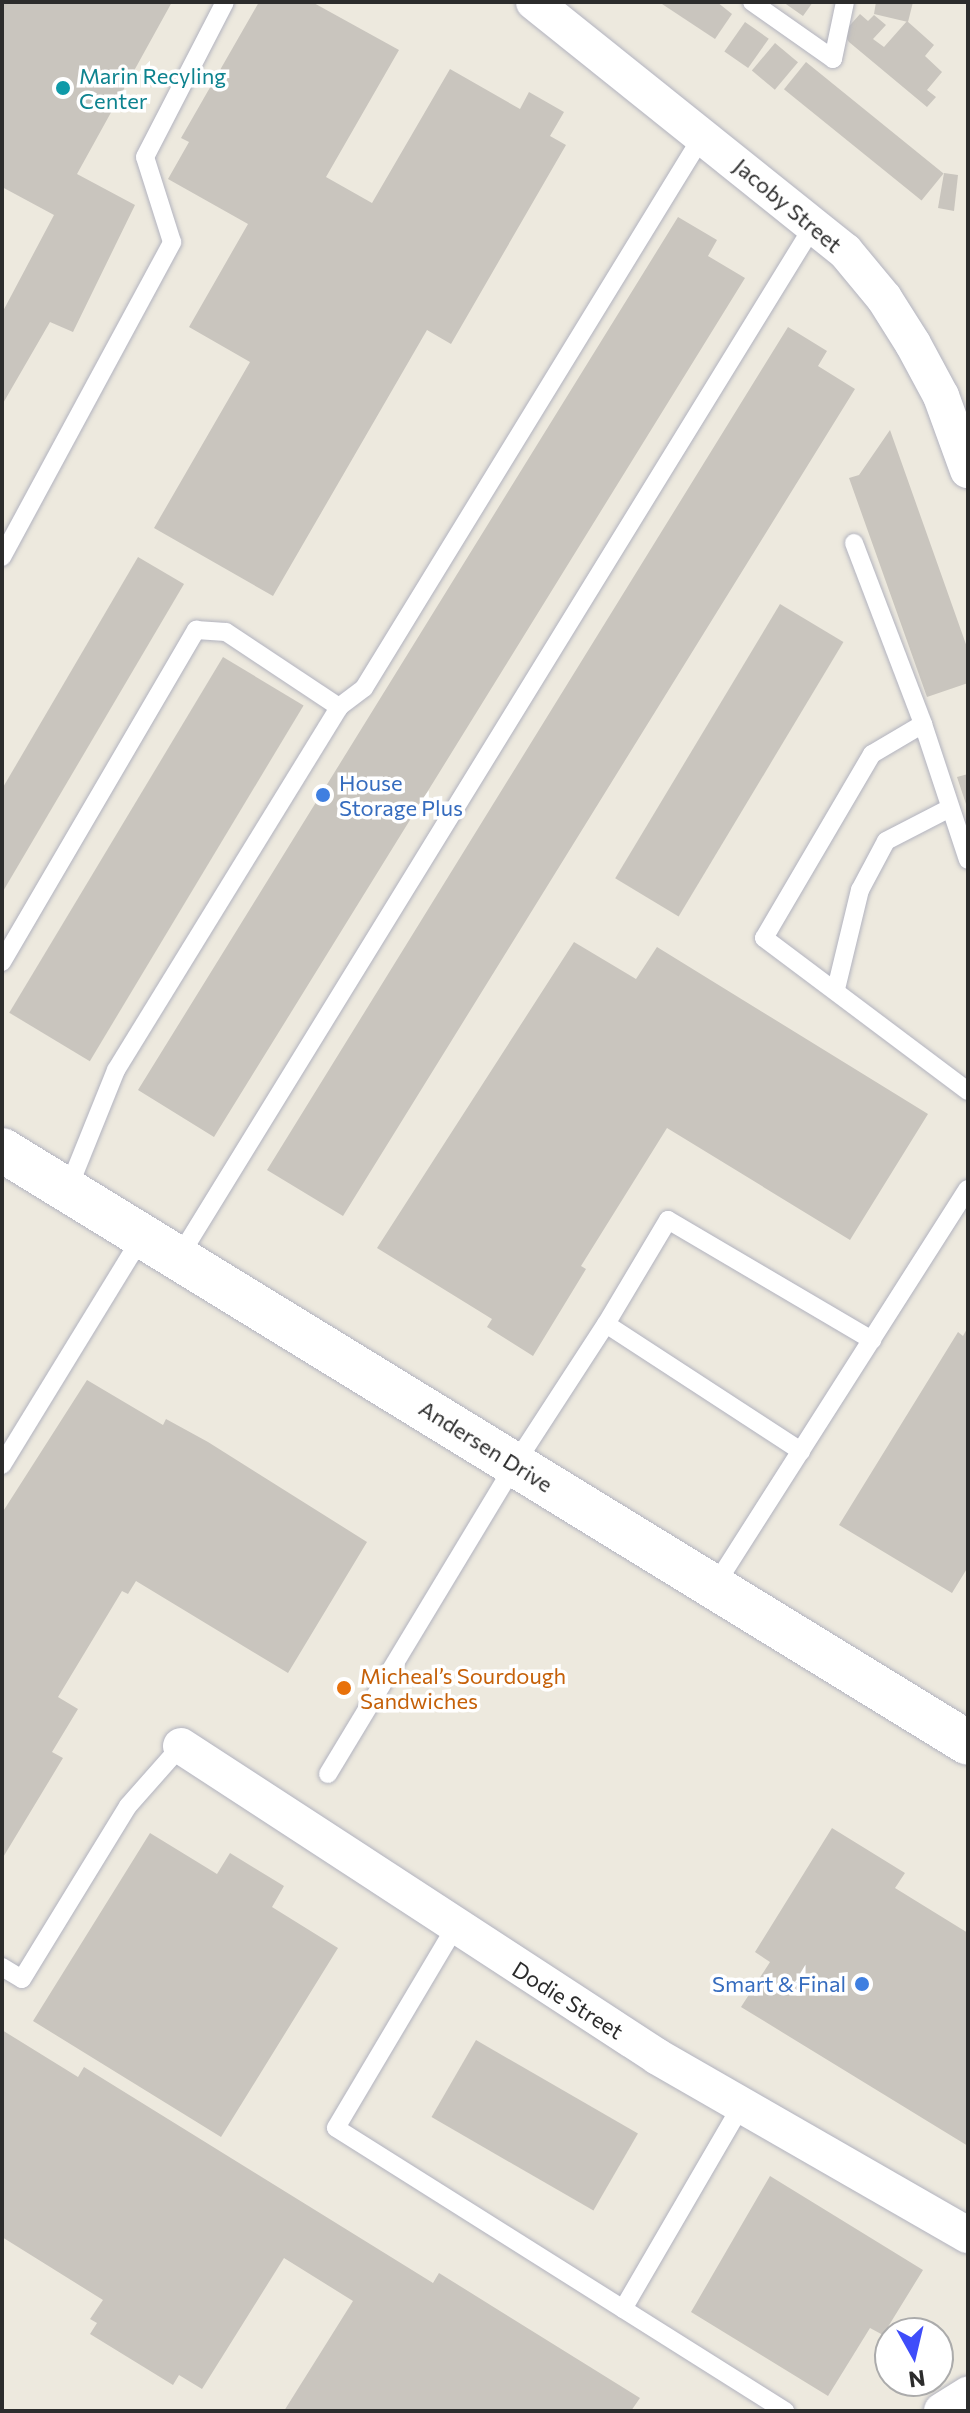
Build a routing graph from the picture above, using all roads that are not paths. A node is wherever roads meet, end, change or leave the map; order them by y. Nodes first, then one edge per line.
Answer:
1 (225, 2) edge
2 (534, 2) edge
3 (752, 2) edge
4 (845, 2) edge
5 (703, 135) junction
6 (815, 223) junction
7 (968, 470) edge
8 (854, 543) dead end
9 (2, 557) edge
10 (339, 707) junction
11 (923, 724) junction
12 (950, 808) junction
13 (968, 860) edge
14 (2, 962) edge
15 (836, 989) junction
16 (968, 1091) edge
17 (2, 1150) edge
18 (68, 1189) junction
19 (968, 1189) edge
20 (143, 1235) junction
21 (179, 1257) junction
22 (606, 1324) junction
23 (872, 1340) junction
24 (801, 1451) junction
25 (515, 1464) junction
26 (2, 1465) edge
27 (714, 1587) junction
28 (968, 1743) edge
29 (181, 1746) joint
30 (328, 1774) dead end
31 (454, 1929) junction
32 (2, 1967) edge
33 (743, 2103) junction
34 (968, 2235) edge
35 (623, 2309) junction
36 (968, 2395) edge
37 (785, 2411) edge
38 (942, 2411) edge

1 - 9 lane
2 - 5 street, Jacoby Street
3 - 4 lane
5 - 6 street, Jacoby Street
5 - 10 lane
6 - 7 street, Jacoby Street
6 - 21 lane
8 - 11 lane
10 - 14 lane
10 - 18 lane
11 - 12 lane
11 - 15 lane
12 - 13 lane
12 - 15 lane
15 - 16 lane
17 - 18 main road, Andersen Drive
18 - 20 main road, Andersen Drive
19 - 23 lane
20 - 21 main road, Andersen Drive
20 - 26 lane
21 - 25 main road, Andersen Drive
22 - 23 lane
22 - 24 lane
22 - 25 lane
23 - 24 lane
24 - 27 lane
25 - 27 main road, Andersen Drive
25 - 30 lane
27 - 28 main road, Andersen Drive
29 - 31 street, Dodie Street
29 - 32 lane
31 - 33 street, Dodie Street
31 - 35 lane
33 - 34 street, Dodie Street
33 - 35 lane
35 - 37 lane
36 - 38 street

